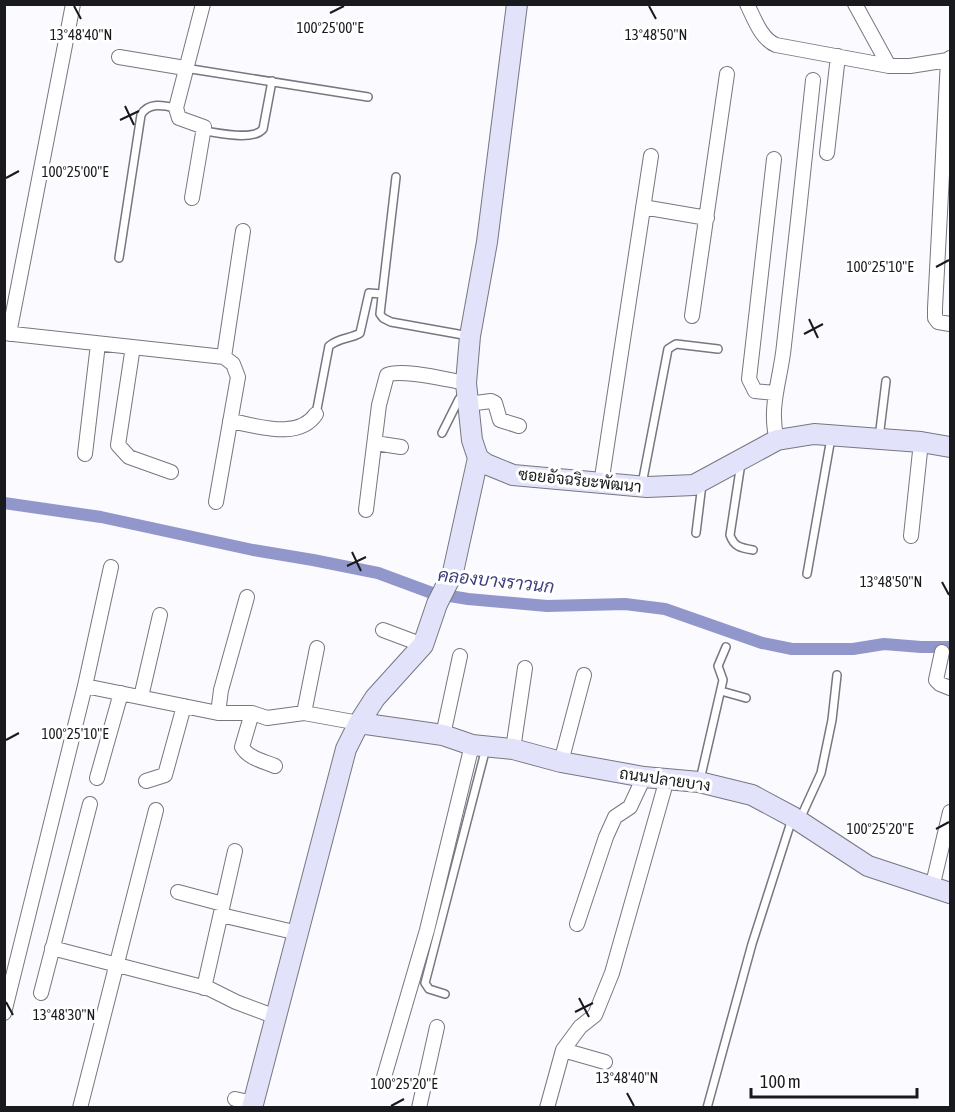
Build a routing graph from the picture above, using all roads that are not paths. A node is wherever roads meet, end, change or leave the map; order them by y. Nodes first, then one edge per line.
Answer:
1 (73, 4) edge
2 (203, 4) edge
3 (516, 4) edge
4 (747, 4) edge
5 (855, 4) edge
6 (838, 56) junction
7 (119, 57) dead end
8 (949, 59) edge
9 (889, 66) junction
10 (185, 68) junction
11 (727, 74) dead end
12 (813, 80) dead end
13 (272, 81) junction
14 (368, 97) dead end
15 (177, 103) junction
16 (205, 131) junction
17 (826, 153) dead end
18 (651, 156) dead end
19 (774, 159) dead end
20 (396, 177) dead end
21 (192, 198) dead end
22 (643, 207) junction
23 (707, 218) junction
24 (243, 231) dead end
25 (119, 258) dead end
26 (382, 294) junction
27 (692, 316) dead end
28 (951, 324) edge
29 (7, 333) edge
30 (470, 336) junction
31 (98, 344) junction
32 (129, 347) junction
33 (718, 349) dead end
34 (224, 357) junction
35 (886, 381) dead end
36 (776, 393) junction
37 (467, 395) junction
38 (316, 414) joint
39 (230, 421) junction
40 (519, 426) dead end
41 (442, 433) dead end
42 (831, 435) junction
43 (777, 440) junction
44 (879, 440) junction
45 (921, 442) junction
46 (375, 443) junction
47 (401, 447) dead end
48 (951, 447) edge
49 (85, 454) dead end
50 (478, 458) junction
51 (741, 460) junction
52 (171, 472) dead end
53 (702, 481) junction
54 (601, 484) junction
55 (641, 487) junction
56 (216, 502) dead end
57 (366, 510) dead end
58 (696, 533) dead end
59 (911, 536) dead end
60 (753, 550) dead end
61 (111, 567) dead end
62 (807, 574) dead end
63 (248, 597) dead end
64 (160, 615) dead end
65 (383, 630) dead end
66 (423, 645) junction
67 (726, 647) dead end
68 (317, 648) dead end
69 (942, 652) dead end
70 (460, 656) dead end
71 (525, 668) dead end
72 (584, 675) dead end
73 (837, 675) dead end
74 (85, 686) junction
75 (951, 688) edge
76 (721, 691) junction
77 (121, 693) junction
78 (141, 697) junction
79 (746, 698) dead end
80 (184, 706) junction
81 (304, 712) junction
82 (218, 713) junction
83 (252, 713) junction
84 (359, 723) junction
85 (443, 735) junction
86 (479, 747) junction
87 (513, 749) junction
88 (561, 762) junction
89 (275, 765) dead end
90 (644, 777) junction
91 (97, 778) dead end
92 (667, 779) junction
93 (146, 781) dead end
94 (699, 782) junction
95 (90, 804) dead end
96 (156, 810) dead end
97 (951, 812) edge
98 (796, 819) junction
99 (235, 851) dead end
100 (942, 890) edge
101 (178, 892) dead end
102 (222, 909) junction
103 (577, 924) dead end
104 (298, 933) junction
105 (52, 948) junction
106 (117, 965) junction
107 (204, 988) junction
108 (41, 993) dead end
109 (446, 994) dead end
110 (4, 1013) edge
111 (276, 1017) junction
112 (437, 1028) dead end
113 (563, 1050) junction
114 (605, 1062) dead end
115 (384, 1077) dead end
116 (247, 1103) edge
117 (80, 1107) edge
118 (419, 1107) edge
119 (547, 1107) edge
120 (707, 1107) edge

1 - 29 street
2 - 10 street
3 - 30 street
4 - 6 street
5 - 9 street
6 - 9 street
6 - 17 street
7 - 10 street
8 - 9 street
8 - 28 street
10 - 13 lane
10 - 15 street
11 - 23 street
12 - 36 street
13 - 14 lane
13 - 16 lane
15 - 16 street
15 - 25 lane
16 - 21 street
18 - 22 street
19 - 36 street
20 - 26 lane
22 - 23 street
22 - 54 street
23 - 27 street
24 - 34 street
26 - 30 lane
26 - 38 lane
29 - 31 street
30 - 37 street
31 - 32 street
31 - 49 street
32 - 34 street
32 - 52 street
33 - 55 lane
34 - 39 street
35 - 44 lane
36 - 43 street
37 - 40 street
37 - 41 lane
37 - 46 street
37 - 50 street
38 - 39 street
39 - 56 street
42 - 43 street, ซอยอัจฉริยะพัฒนา
42 - 44 street, ซอยอัจฉริยะพัฒนา
42 - 62 lane
43 - 51 street, ซอยอัจฉริยะพัฒนา
44 - 45 street, ซอยอัจฉริยะพัฒนา
45 - 48 street, ซอยอัจฉริยะพัฒนา
45 - 59 street
46 - 47 street
46 - 57 street
50 - 54 street, ซอยอัจฉริยะพัฒนา
50 - 66 street
51 - 53 street, ซอยอัจฉริยะพัฒนา
51 - 60 lane
53 - 55 street, ซอยอัจฉริยะพัฒนา
53 - 58 lane
54 - 55 street, ซอยอัจฉริยะพัฒนา
61 - 74 street
63 - 82 street
64 - 78 street
65 - 66 street
66 - 84 street
67 - 76 lane
68 - 81 street
69 - 75 street
70 - 85 street
71 - 87 street
72 - 88 street
73 - 98 lane
74 - 77 street
74 - 110 street
76 - 79 lane
76 - 94 lane
77 - 78 street
77 - 91 street
78 - 80 street
80 - 82 street
80 - 93 street
81 - 83 street
81 - 84 street
82 - 83 street
83 - 89 street
84 - 85 street, ถนนปลายบาง
84 - 104 street
85 - 86 street, ถนนปลายบาง
86 - 87 street, ถนนปลายบาง
86 - 109 lane
86 - 115 street
87 - 88 street, ถนนปลายบาง
88 - 90 street, ถนนปลายบาง
90 - 92 street, ถนนปลายบาง
90 - 103 street
92 - 94 street, ถนนปลายบาง
92 - 113 street
94 - 98 street, ถนนปลายบาง
95 - 105 street
96 - 106 street
97 - 100 street
98 - 100 street, ถนนปลายบาง
98 - 120 lane
99 - 102 street
101 - 102 street
102 - 104 street
102 - 107 street
104 - 111 street
105 - 106 street
105 - 108 street
106 - 107 street
106 - 117 street
107 - 111 street
111 - 116 street
112 - 118 street
113 - 114 street
113 - 119 street

